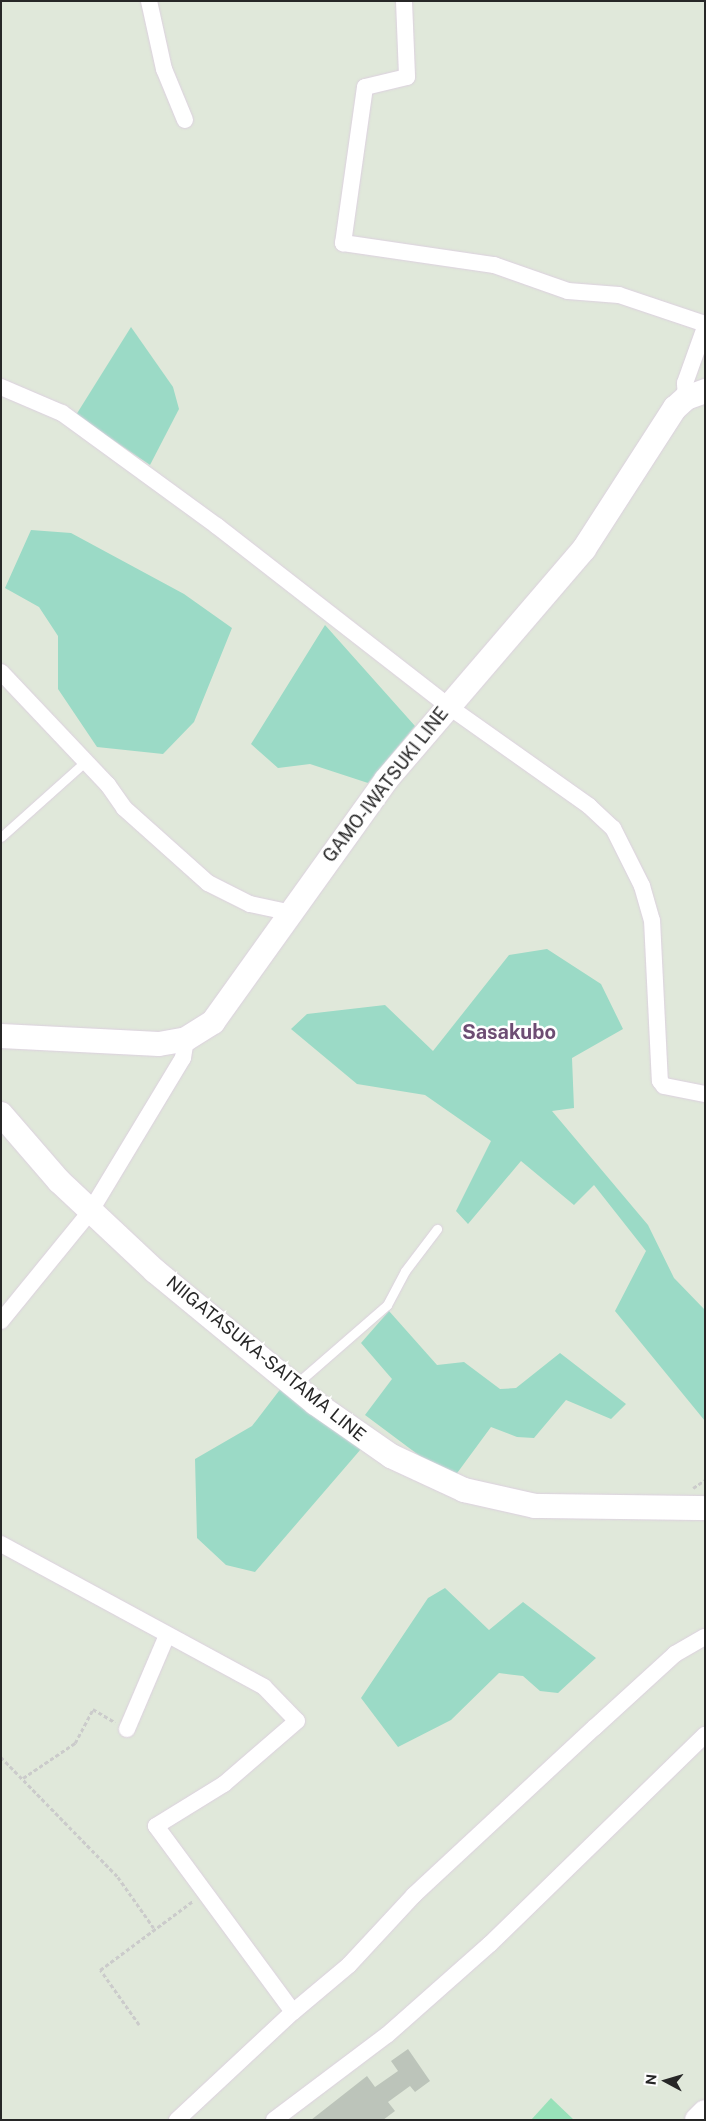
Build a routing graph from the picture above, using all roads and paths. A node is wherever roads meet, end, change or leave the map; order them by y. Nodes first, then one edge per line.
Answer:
1 (149, 1) edge
2 (404, 1) edge
3 (185, 120) dead end
4 (705, 325) edge
5 (1, 387) edge
6 (695, 394) edge
7 (1, 672) edge
8 (448, 706) junction
9 (86, 761) junction
10 (1, 837) edge
11 (292, 913) junction
12 (1, 1036) edge
13 (186, 1039) junction
14 (705, 1094) edge
15 (1, 1114) edge
16 (90, 1212) junction
17 (437, 1229) dead end
18 (1, 1321) edge
19 (294, 1386) junction
20 (705, 1508) edge
21 (1, 1544) edge
22 (167, 1635) junction
23 (705, 1637) edge
24 (127, 1729) joint
25 (705, 1736) edge
26 (1, 1757) edge
27 (23, 1778) junction
28 (204, 1894) junction
29 (154, 1928) junction
30 (292, 2012) junction
31 (139, 2024) dead end
32 (705, 2112) edge
33 (177, 2120) edge
34 (274, 2120) edge
35 (697, 2120) edge

1 - 3 street
2 - 4 street
4 - 6 street
5 - 8 street
6 - 8 main road, GAMO-IWATSUKI LINE
7 - 9 street
8 - 11 main road, GAMO-IWATSUKI LINE
8 - 14 street
9 - 10 lane
9 - 11 street
11 - 13 main road, GAMO-IWATSUKI LINE
12 - 13 main road, GAMO-IWATSUKI LINE
13 - 16 street
15 - 16 main road, NIIGATASUKA-SAITAMA LINE
16 - 18 street
16 - 19 main road, NIIGATASUKA-SAITAMA LINE
17 - 19 lane
19 - 20 main road, NIIGATASUKA-SAITAMA LINE
21 - 22 street
22 - 24 street
22 - 28 street
23 - 30 street
24 - 27 path
25 - 34 street
26 - 27 path
27 - 29 path
28 - 29 path
28 - 30 street
29 - 31 path
30 - 33 street
32 - 35 main road

